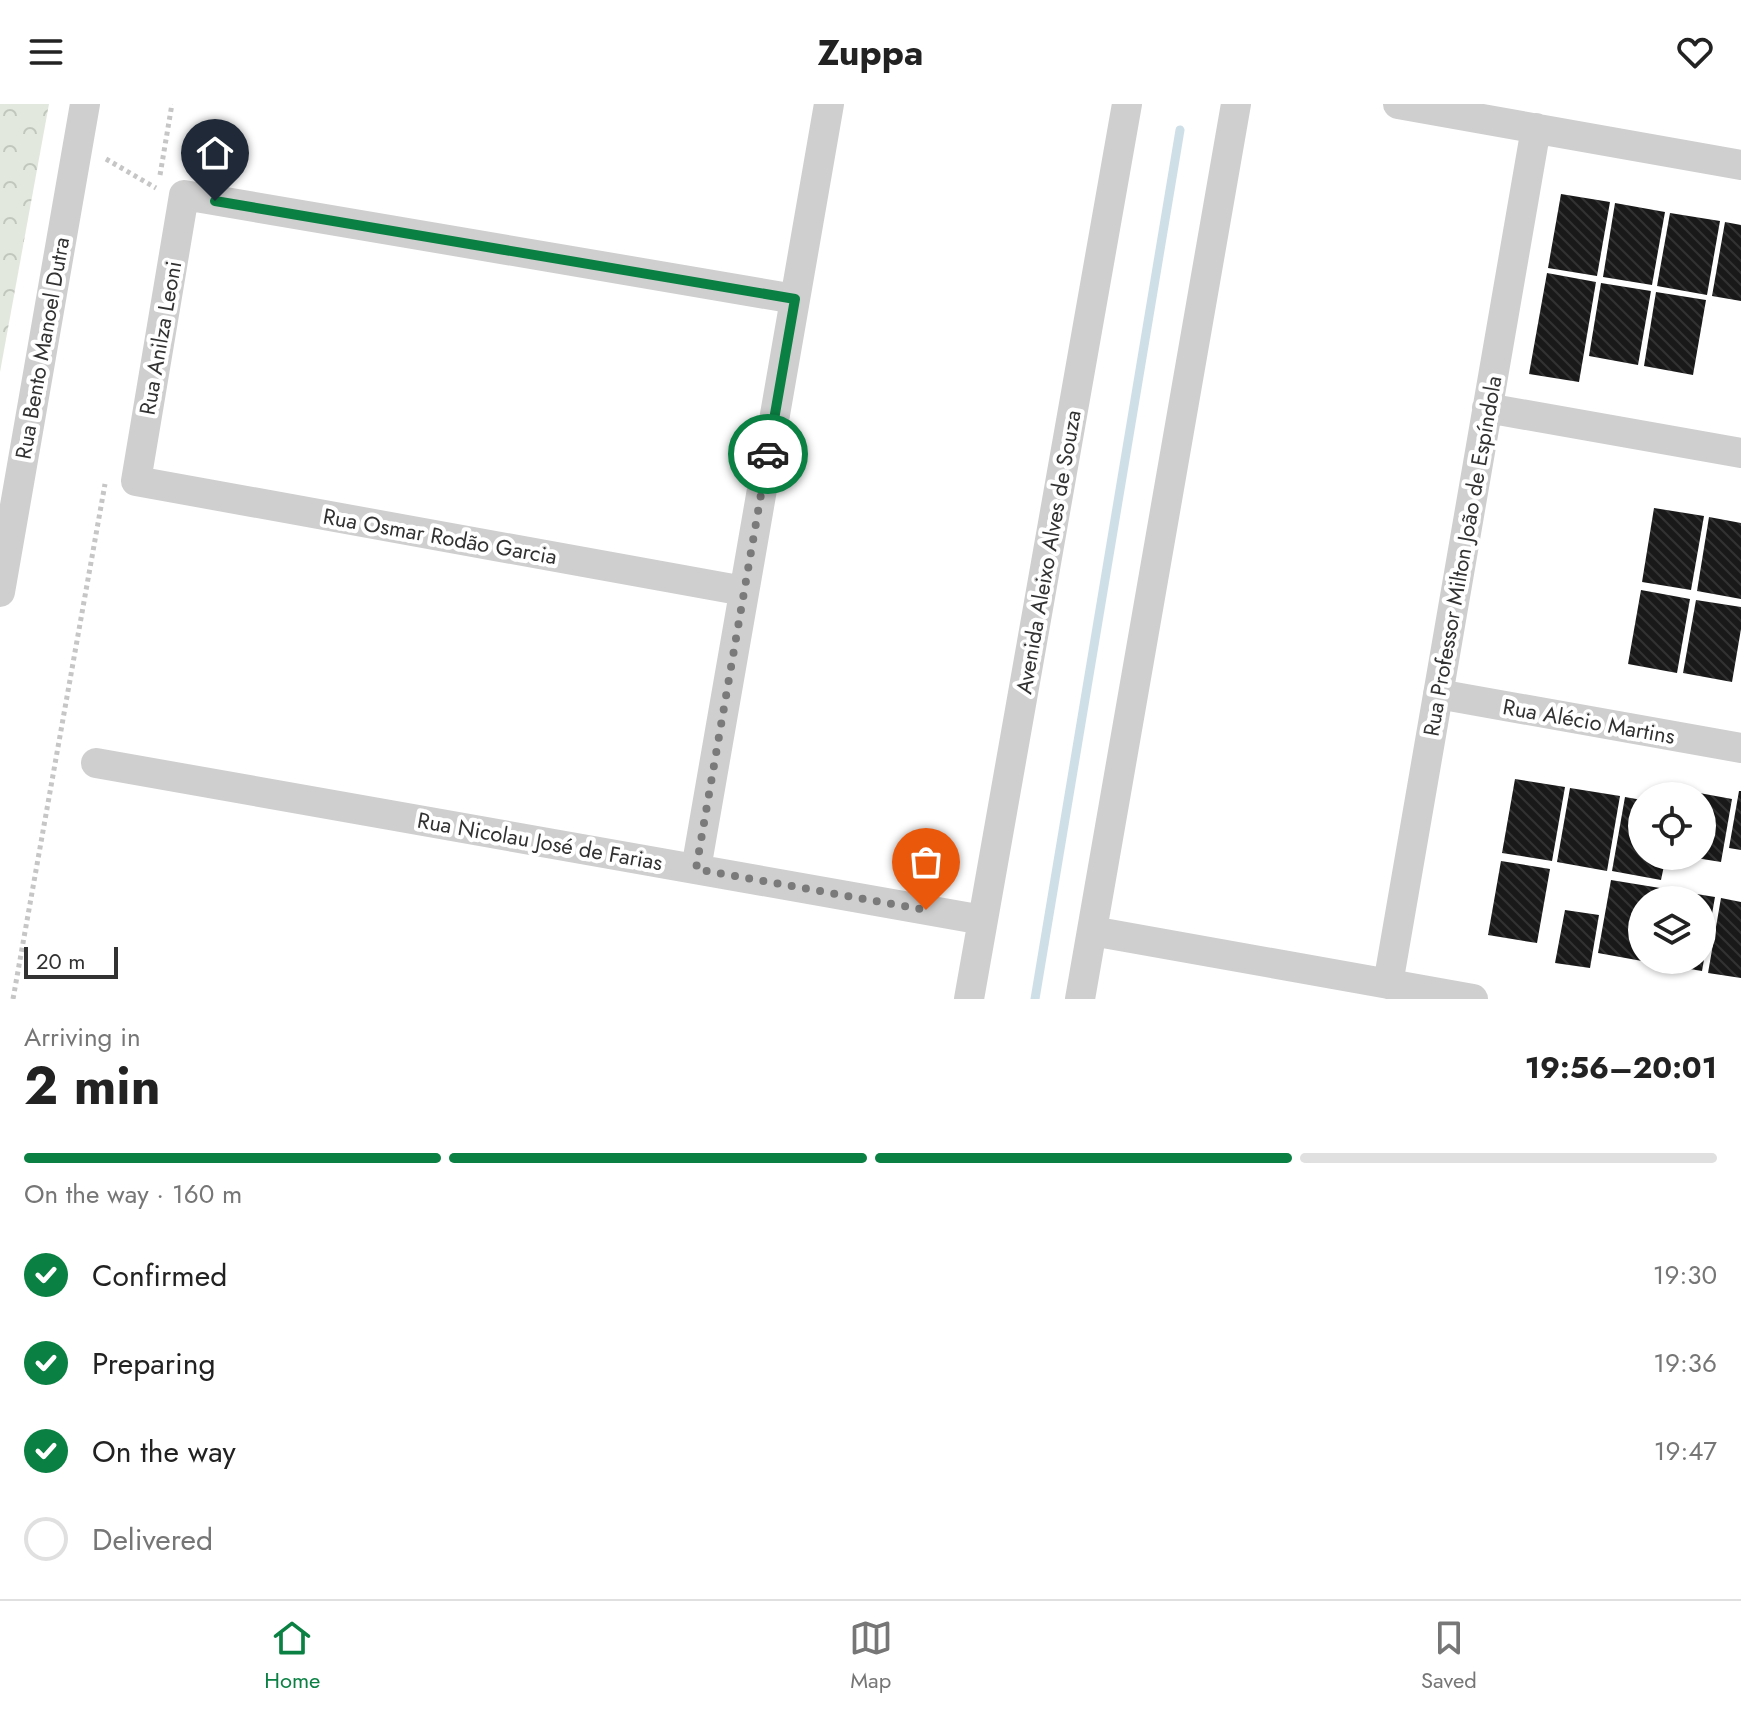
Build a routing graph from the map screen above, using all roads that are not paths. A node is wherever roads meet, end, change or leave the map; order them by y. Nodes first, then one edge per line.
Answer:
1 (85, 104) edge
2 (829, 104) edge
3 (1127, 104) edge
4 (1236, 104) edge
5 (1398, 104) edge
6 (1536, 128) junction
7 (1741, 165) edge
8 (795, 299) junction
9 (1487, 408) junction
10 (1741, 453) edge
11 (136, 481) joint
12 (744, 591) junction
13 (0, 592) edge
14 (1438, 694) junction
15 (1741, 748) edge
16 (96, 763) dead end
17 (696, 869) junction
18 (983, 920) junction
19 (1092, 931) junction
20 (1388, 984) junction
21 (969, 999) edge
22 (1080, 999) edge
23 (1473, 999) edge

1 - 13 street, Rua Bento Manoel Dutra
2 - 8 street
3 - 18 street, Avenida Aleixo Alves de Souza
4 - 19 street
5 - 6 street
6 - 7 street
6 - 9 street, Rua Professor Milton João de Espíndola
8 - 11 street, Rua Anilza Leoni
8 - 12 street
9 - 10 street
9 - 14 street, Rua Professor Milton João de Espíndola
11 - 12 street, Rua Osmar Rodão Garcia
12 - 17 street
14 - 15 street, Rua Alécio Martins
14 - 20 street, Rua Professor Milton João de Espíndola
16 - 17 street, Rua Nicolau José de Farias
17 - 18 street, Rua Nicolau José de Farias
18 - 21 street, Avenida Aleixo Alves de Souza
19 - 20 street
19 - 22 street
20 - 23 street

